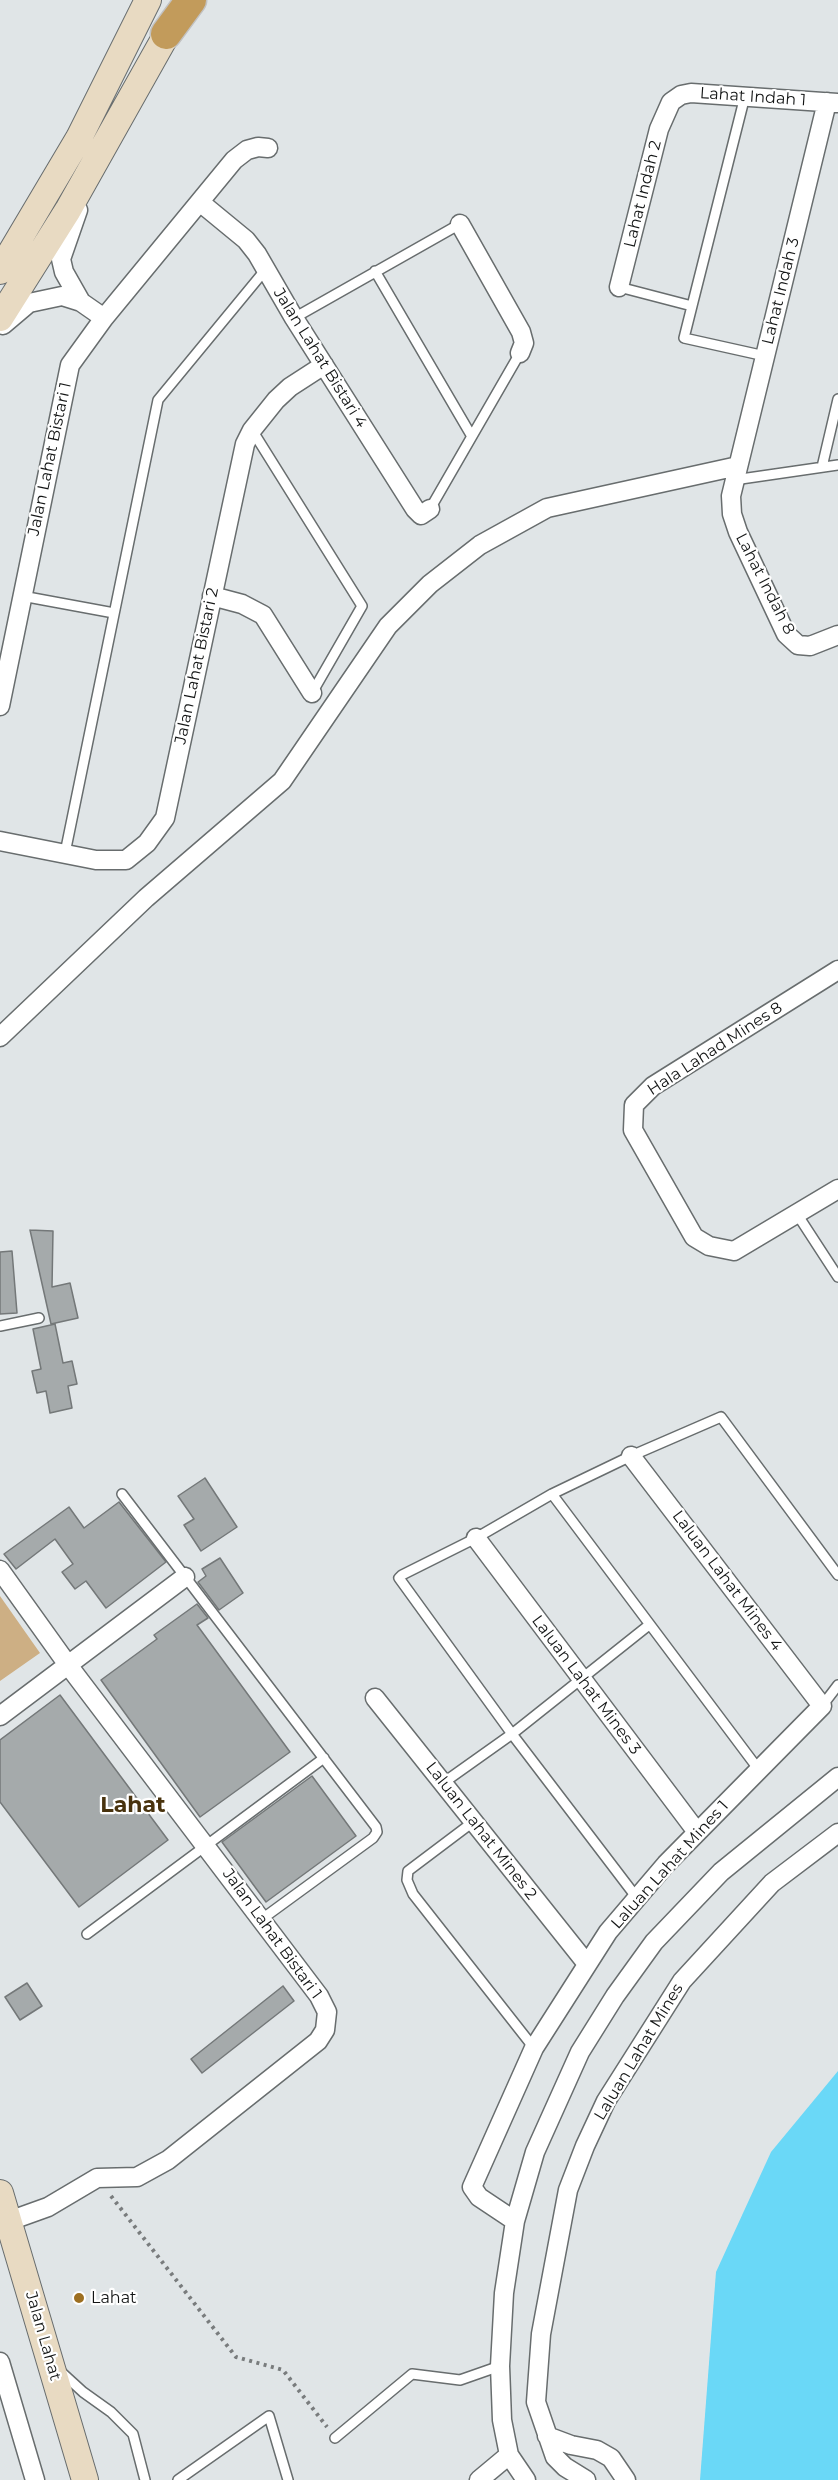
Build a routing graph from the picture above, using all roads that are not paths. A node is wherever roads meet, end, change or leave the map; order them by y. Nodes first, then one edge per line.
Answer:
1 (148, 0) edge
2 (186, 0) edge
3 (191, 0) edge
4 (166, 34) junction
5 (745, 96) junction
6 (671, 102) joint
7 (833, 102) edge
8 (268, 148) dead end
9 (103, 150) junction
10 (201, 203) junction
11 (460, 224) joint
12 (266, 269) junction
13 (0, 271) edge
14 (375, 271) junction
15 (619, 287) joint
16 (81, 302) junction
17 (692, 306) junction
18 (0, 318) edge
19 (104, 318) junction
20 (294, 318) junction
21 (0, 328) edge
22 (520, 352) joint
23 (765, 356) junction
24 (324, 365) junction
25 (838, 399) edge
26 (252, 430) junction
27 (471, 435) junction
28 (838, 465) edge
29 (822, 467) junction
30 (736, 473) junction
31 (430, 509) joint
32 (22, 596) junction
33 (212, 596) junction
34 (114, 613) junction
35 (838, 635) edge
36 (312, 693) joint
37 (0, 706) edge
38 (0, 841) edge
39 (65, 853) junction
40 (838, 970) edge
41 (0, 1037) edge
42 (838, 1189) edge
43 (796, 1214) junction
44 (838, 1277) edge
45 (39, 1318) dead end
46 (0, 1326) edge
47 (631, 1456) junction
48 (122, 1494) dead end
49 (552, 1494) junction
50 (476, 1538) junction
51 (0, 1570) edge
52 (838, 1575) edge
53 (185, 1577) junction
54 (649, 1625) junction
55 (68, 1665) junction
56 (580, 1678) junction
57 (838, 1685) edge
58 (375, 1698) dead end
59 (822, 1706) junction
60 (0, 1716) edge
61 (512, 1734) junction
62 (324, 1758) junction
63 (759, 1770) junction
64 (838, 1777) edge
65 (443, 1783) junction
66 (473, 1822) junction
67 (698, 1832) junction
68 (838, 1833) edge
69 (206, 1844) junction
70 (637, 1898) junction
71 (262, 1918) junction
72 (87, 1934) dead end
73 (587, 1964) junction
74 (534, 2048) junction
75 (0, 2193) edge
76 (9, 2221) junction
77 (515, 2221) junction
78 (0, 2362) edge
79 (50, 2362) junction
80 (500, 2366) junction
81 (547, 2436) junction
82 (335, 2438) road end
83 (509, 2455) junction
84 (35, 2480) edge
85 (85, 2480) edge
86 (146, 2480) edge
87 (178, 2480) edge
88 (288, 2480) edge
89 (479, 2480) edge
90 (526, 2480) edge
91 (586, 2480) edge
92 (626, 2480) edge

1 - 13 main road
2 - 4 main road
3 - 4 highway
4 - 9 main road
5 - 6 street, Lahat Indah 1
5 - 7 street, Lahat Indah 1
5 - 17 lane
6 - 15 street, Lahat Indah 2
7 - 23 street, Lahat Indah 3
8 - 10 street, Jalan Lahat Bistari 1
9 - 16 street
9 - 18 main road
10 - 12 street, Jalan Lahat Bistari 4
10 - 19 street, Jalan Lahat Bistari 1
11 - 14 lane
11 - 22 street
12 - 20 street, Jalan Lahat Bistari 4
12 - 34 lane
14 - 20 lane
14 - 27 lane
15 - 17 lane
16 - 19 street
16 - 21 street
17 - 23 lane
19 - 32 street, Jalan Lahat Bistari 1
20 - 24 street, Jalan Lahat Bistari 4
22 - 27 lane
23 - 30 street, Lahat Indah 3
24 - 26 street, Jalan Lahat Bistari 2
24 - 31 street, Jalan Lahat Bistari 4
25 - 29 lane
26 - 33 street, Jalan Lahat Bistari 2
26 - 36 lane
27 - 31 lane
28 - 29 lane
29 - 30 lane
30 - 35 street, Lahat Indah 8
30 - 41 street
32 - 34 lane
32 - 37 street, Jalan Lahat Bistari 1
33 - 36 street
33 - 39 street, Jalan Lahat Bistari 2
34 - 39 lane
38 - 39 street, Jalan Lahat Bistari 2
40 - 43 street, Hala Lahad Mines 8
42 - 43 street
43 - 44 lane
45 - 46 lane
47 - 49 lane
47 - 52 lane
47 - 59 street, Laluan Lahat Mines 4
48 - 53 lane
49 - 50 lane
49 - 54 lane
50 - 56 street, Laluan Lahat Mines 3
50 - 61 lane
51 - 55 street, Jalan Lahat Bistari 1
53 - 55 street
53 - 62 lane
54 - 56 lane
54 - 63 lane
55 - 60 street
55 - 69 street, Jalan Lahat Bistari 1
56 - 61 lane
56 - 67 street, Laluan Lahat Mines 3
57 - 59 lane
58 - 65 street, Laluan Lahat Mines 2
59 - 63 street, Laluan Lahat Mines 1
61 - 65 lane
61 - 70 lane
62 - 69 lane
62 - 71 lane
63 - 67 street, Laluan Lahat Mines 1
64 - 77 street
65 - 66 street, Laluan Lahat Mines 2
66 - 73 street, Laluan Lahat Mines 2
66 - 74 lane
67 - 70 street, Laluan Lahat Mines 1
68 - 81 street, Laluan Lahat Mines
69 - 71 street, Jalan Lahat Bistari 1
69 - 72 lane
70 - 73 street, Laluan Lahat Mines 1
71 - 76 street, Jalan Lahat Bistari 1
73 - 74 street, Laluan Lahat Mines 1
74 - 77 street, Laluan Lahat Mines 1
75 - 76 main road, Jalan Lahat
76 - 79 main road, Jalan Lahat
77 - 80 street
78 - 84 street
79 - 85 main road, Jalan Lahat
79 - 86 lane
80 - 82 lane
80 - 83 street
81 - 91 street, Laluan Lahat Mines
81 - 92 street
83 - 89 street
83 - 90 street
87 - 88 lane

